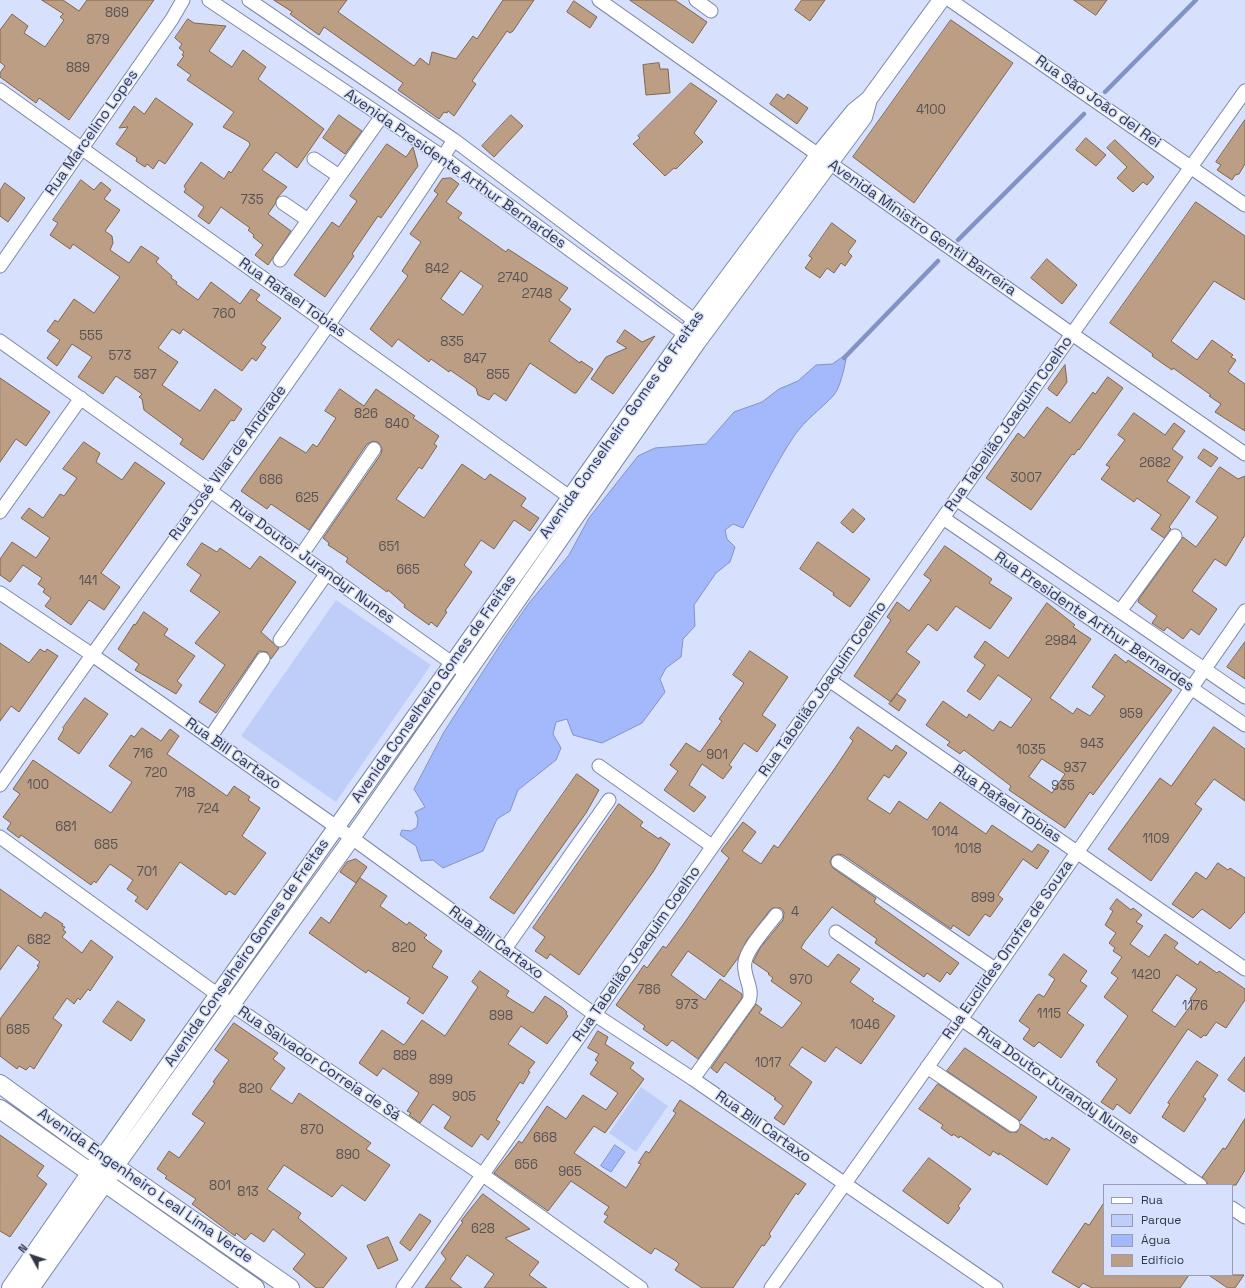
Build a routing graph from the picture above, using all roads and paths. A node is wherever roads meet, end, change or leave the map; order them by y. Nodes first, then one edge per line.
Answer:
1 (183, 0) edge
2 (209, 0) edge
3 (249, 0) edge
4 (599, 0) edge
5 (696, 0) edge
6 (941, 0) edge
7 (950, 0) edge
8 (711, 11) dead end
9 (0, 90) edge
10 (1245, 91) edge
11 (382, 116) junction
12 (454, 140) junction
13 (81, 150) junction
14 (443, 157) junction
15 (314, 159) dead end
16 (824, 159) junction
17 (1191, 167) junction
18 (339, 176) junction
19 (1243, 200) edge
20 (283, 203) dead end
21 (308, 220) junction
22 (280, 260) dead end
23 (0, 266) edge
24 (328, 324) junction
25 (701, 325) junction
26 (1072, 334) junction
27 (691, 339) junction
28 (0, 341) edge
29 (81, 398) junction
30 (374, 449) dead end
31 (1245, 454) edge
32 (210, 489) junction
33 (571, 497) junction
34 (956, 499) junction
35 (584, 507) junction
36 (0, 512) edge
37 (943, 518) junction
38 (1175, 536) dead end
39 (302, 554) junction
40 (327, 573) junction
41 (0, 593) edge
42 (1121, 610) junction
43 (1245, 611) edge
44 (280, 640) dead end
45 (91, 654) junction
46 (263, 659) dead end
47 (452, 662) junction
48 (1205, 669) junction
49 (466, 673) junction
50 (829, 680) junction
51 (1191, 688) junction
52 (1245, 697) edge
53 (1245, 725) edge
54 (210, 738) junction
55 (599, 766) dead end
56 (0, 785) edge
57 (609, 800) dead end
58 (336, 827) junction
59 (0, 837) edge
60 (352, 838) junction
61 (712, 846) junction
62 (1076, 851) junction
63 (838, 862) dead end
64 (776, 915) dead end
65 (836, 932) dead end
66 (505, 949) junction
67 (995, 969) junction
68 (1245, 969) edge
69 (217, 994) junction
70 (232, 1005) junction
71 (594, 1014) junction
72 (962, 1018) junction
73 (927, 1067) junction
74 (693, 1079) junction
75 (0, 1084) edge
76 (0, 1109) edge
77 (1013, 1125) dead end
78 (109, 1162) junction
79 (483, 1175) junction
80 (98, 1178) junction
81 (845, 1184) junction
82 (1199, 1184) edge
83 (1233, 1209) edge
84 (1245, 1217) edge
85 (10, 1288) edge
86 (30, 1288) edge
87 (255, 1288) edge
88 (290, 1288) edge
89 (403, 1288) edge
90 (640, 1288) edge
91 (771, 1288) edge
92 (996, 1288) edge

1 - 13 street, Rua Marcelino Lopes
2 - 11 street, Avenida Presidente Arthur Bernardes
3 - 12 street, Avenida Presidente Arthur Bernardes
4 - 16 street, Avenida Ministro Gentil Barreira
5 - 8 street
6 - 16 street, Avenida Conselheiro Gomes de Freitas
7 - 17 street, Rua São João del Rei
9 - 13 street, Rua Rafael Tobias
10 - 17 street, Rua Tabelião Joaquim Coelho
11 - 14 street, Avenida Presidente Arthur Bernardes
11 - 18 street
12 - 14 street, Rua José Vilar de Andrade
12 - 25 street, Avenida Presidente Arthur Bernardes
13 - 23 street, Rua Marcelino Lopes
13 - 24 street, Rua Rafael Tobias
14 - 24 street, Rua José Vilar de Andrade
14 - 27 street, Avenida Presidente Arthur Bernardes
15 - 18 street
16 - 25 street, Avenida Conselheiro Gomes de Freitas
16 - 26 street, Avenida Ministro Gentil Barreira
17 - 19 street, Rua São João del Rei
17 - 26 street, Rua Tabelião Joaquim Coelho
18 - 21 street
20 - 21 street
21 - 22 street
24 - 32 street, Rua José Vilar de Andrade
24 - 33 street, Rua Rafael Tobias
25 - 27 street, Avenida Conselheiro Gomes de Freitas
26 - 31 street, Avenida Ministro Gentil Barreira
26 - 34 street, Rua Tabelião Joaquim Coelho
27 - 33 street, Avenida Conselheiro Gomes de Freitas
27 - 35 street, Avenida Conselheiro Gomes de Freitas
28 - 29 street, Rua Doutor Jurandyr Nunes
29 - 32 street, Rua Doutor Jurandyr Nunes
29 - 36 street
30 - 39 street
32 - 39 street, Rua Doutor Jurandyr Nunes
32 - 45 street, Rua José Vilar de Andrade
33 - 35 street, Rua Rafael Tobias
33 - 47 street, Avenida Conselheiro Gomes de Freitas
34 - 37 street, Rua Tabelião Joaquim Coelho
34 - 42 street, Rua Presidente Arthur Bernardes
35 - 49 street, Avenida Conselheiro Gomes de Freitas
37 - 50 street, Rua Tabelião Joaquim Coelho
37 - 51 street, Rua Presidente Arthur Bernardes
38 - 42 street
39 - 40 street, Rua Doutor Jurandyr Nunes
40 - 44 street
40 - 47 street, Rua Doutor Jurandyr Nunes
41 - 45 street, Rua Bill Cartaxo
42 - 48 street, Rua Presidente Arthur Bernardes
43 - 48 street, Rua Euclides Onofre de Souza
45 - 54 street, Rua Bill Cartaxo
45 - 56 street, Rua José Vilar de Andrade
46 - 54 street
47 - 49 street, Rua Doutor Jurandyr Nunes
47 - 58 street, Avenida Conselheiro Gomes de Freitas
48 - 51 street, Rua Euclides Onofre de Souza
48 - 52 street, Rua Presidente Arthur Bernardes
49 - 60 street, Avenida Conselheiro Gomes de Freitas
50 - 61 street, Rua Tabelião Joaquim Coelho
50 - 62 street, Rua Rafael Tobias
51 - 53 street, Rua Presidente Arthur Bernardes
51 - 62 street, Rua Euclides Onofre de Souza
54 - 58 street, Rua Bill Cartaxo
55 - 61 street
57 - 66 street
58 - 60 street, Rua Bill Cartaxo
58 - 69 street, Avenida Conselheiro Gomes de Freitas
59 - 69 street, Rua Salvador Correia de Sá
60 - 66 street, Rua Bill Cartaxo
60 - 70 street, Avenida Conselheiro Gomes de Freitas
61 - 71 street, Rua Tabelião Joaquim Coelho
62 - 67 street, Rua Euclides Onofre de Souza
62 - 68 street, Rua Rafael Tobias
63 - 67 street
64 - 74 street
65 - 72 street, Rua Doutor Jurandy Nunes
66 - 71 street, Rua Bill Cartaxo
67 - 72 street, Rua Euclides Onofre de Souza
69 - 70 street, Rua Salvador Correia de Sá
69 - 78 street, Avenida Conselheiro Gomes de Freitas
70 - 78 street, Avenida Conselheiro Gomes de Freitas
70 - 79 street, Rua Salvador Correia de Sá
71 - 74 street, Rua Bill Cartaxo
71 - 79 street, Rua Tabelião Joaquim Coelho
72 - 73 street, Rua Euclides Onofre de Souza
72 - 82 street, Rua Doutor Jurandy Nunes
73 - 77 street
73 - 81 street, Rua Euclides Onofre de Souza
74 - 81 street, Rua Bill Cartaxo
75 - 78 main road, Avenida Engenheiro Leal Lima Verde
76 - 80 main road, Avenida Engenheiro Leal Lima Verde
78 - 80 main road, Avenida Conselheiro Gomes de Freitas
78 - 88 main road, Avenida Engenheiro Leal Lima Verde
79 - 89 street, Rua Tabelião Joaquim Coelho
79 - 90 street, Rua Salvador Correia de Sá
80 - 85 main road, Avenida Conselheiro Gomes de Freitas
80 - 86 main road, Avenida Conselheiro Gomes de Freitas
80 - 87 main road, Avenida Engenheiro Leal Lima Verde
81 - 91 street, Rua Euclides Onofre de Souza
81 - 92 street, Rua Bill Cartaxo
83 - 84 street

